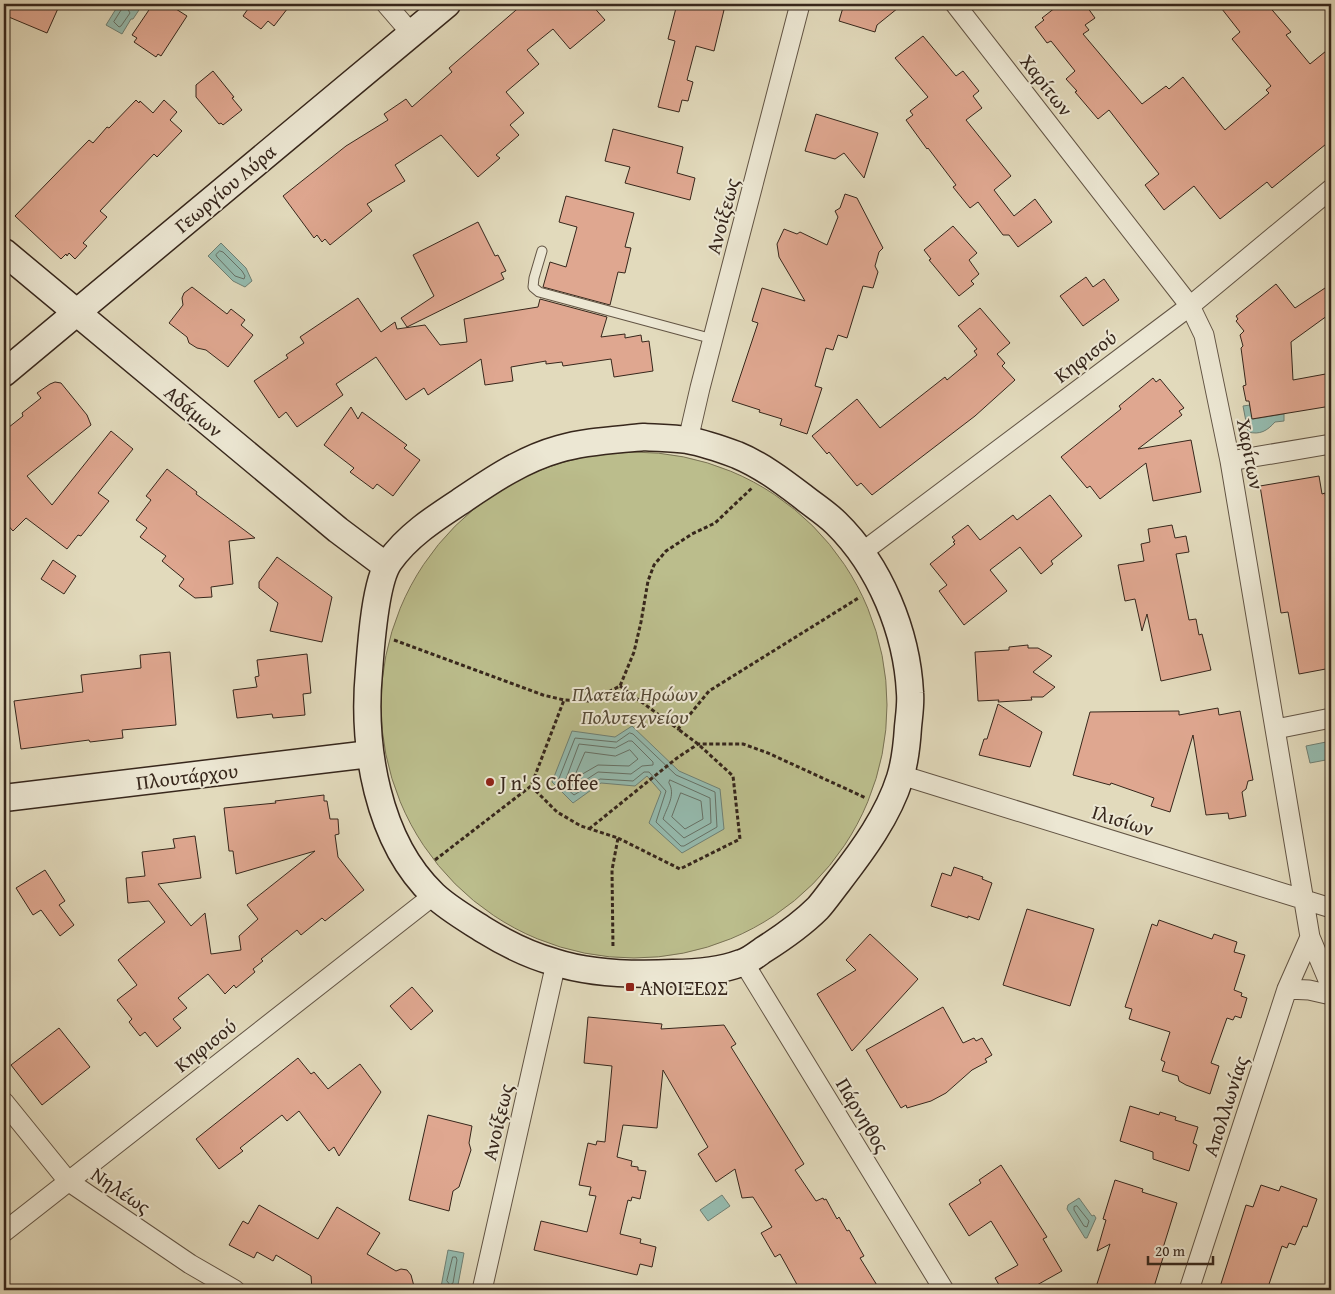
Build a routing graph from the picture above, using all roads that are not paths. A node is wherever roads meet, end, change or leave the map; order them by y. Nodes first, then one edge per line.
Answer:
1 (386, 4) edge
2 (447, 4) edge
3 (800, 4) edge
4 (955, 4) edge
5 (412, 33) junction
6 (1331, 189) edge
7 (542, 251) dead end
8 (4, 252) edge
9 (1190, 306) junction
10 (77, 313) junction
11 (713, 339) junction
12 (4, 373) edge
13 (688, 440) junction
14 (1331, 444) edge
15 (1230, 461) junction
16 (861, 553) junction
17 (386, 566) junction
18 (1331, 718) edge
19 (1276, 729) junction
20 (370, 754) junction
21 (901, 775) junction
22 (4, 798) edge
23 (434, 894) junction
24 (1303, 899) junction
25 (1331, 908) edge
26 (1310, 937) junction
27 (744, 963) junction
28 (556, 964) junction
29 (1331, 987) edge
30 (1287, 989) junction
31 (1331, 995) edge
32 (4, 1102) edge
33 (68, 1181) junction
34 (4, 1232) edge
35 (235, 1290) edge
36 (482, 1290) edge
37 (944, 1290) edge
38 (1189, 1290) edge

1 - 5 street
2 - 5 street, Γεωργίου Λύρα
3 - 11 street, Ανοίξεως
4 - 9 street, Χαρίτων
5 - 10 street, Γεωργίου Λύρα
6 - 9 street, Κηφισού
7 - 11 lane
8 - 10 street, Αδάμων
9 - 15 street, Χαρίτων
9 - 16 street, Κηφισού
10 - 12 street, Γεωργίου Λύρα
10 - 17 street, Αδάμων
11 - 13 street, Ανοίξεως
13 - 16 street
13 - 17 street
14 - 15 street
15 - 19 street, Χαρίτων
16 - 21 street
17 - 20 street
18 - 19 street
19 - 24 street, Χαρίτων
20 - 22 street, Πλουτάρχου
20 - 23 street
21 - 24 street, Ιλισίων
21 - 27 street
23 - 28 street
23 - 33 street, Κηφισού
24 - 25 street, Ιλισίων
24 - 26 street, Χαρίτων
26 - 29 street, Χαρίτων
26 - 30 street, Απολλωνίας
27 - 28 street
27 - 37 street, Πάρνηθος
28 - 36 street, Ανοίξεως
30 - 31 street
30 - 38 street, Απολλωνίας
32 - 33 street, Νηλέως
33 - 34 street, Κηφισού
33 - 35 street, Νηλέως

